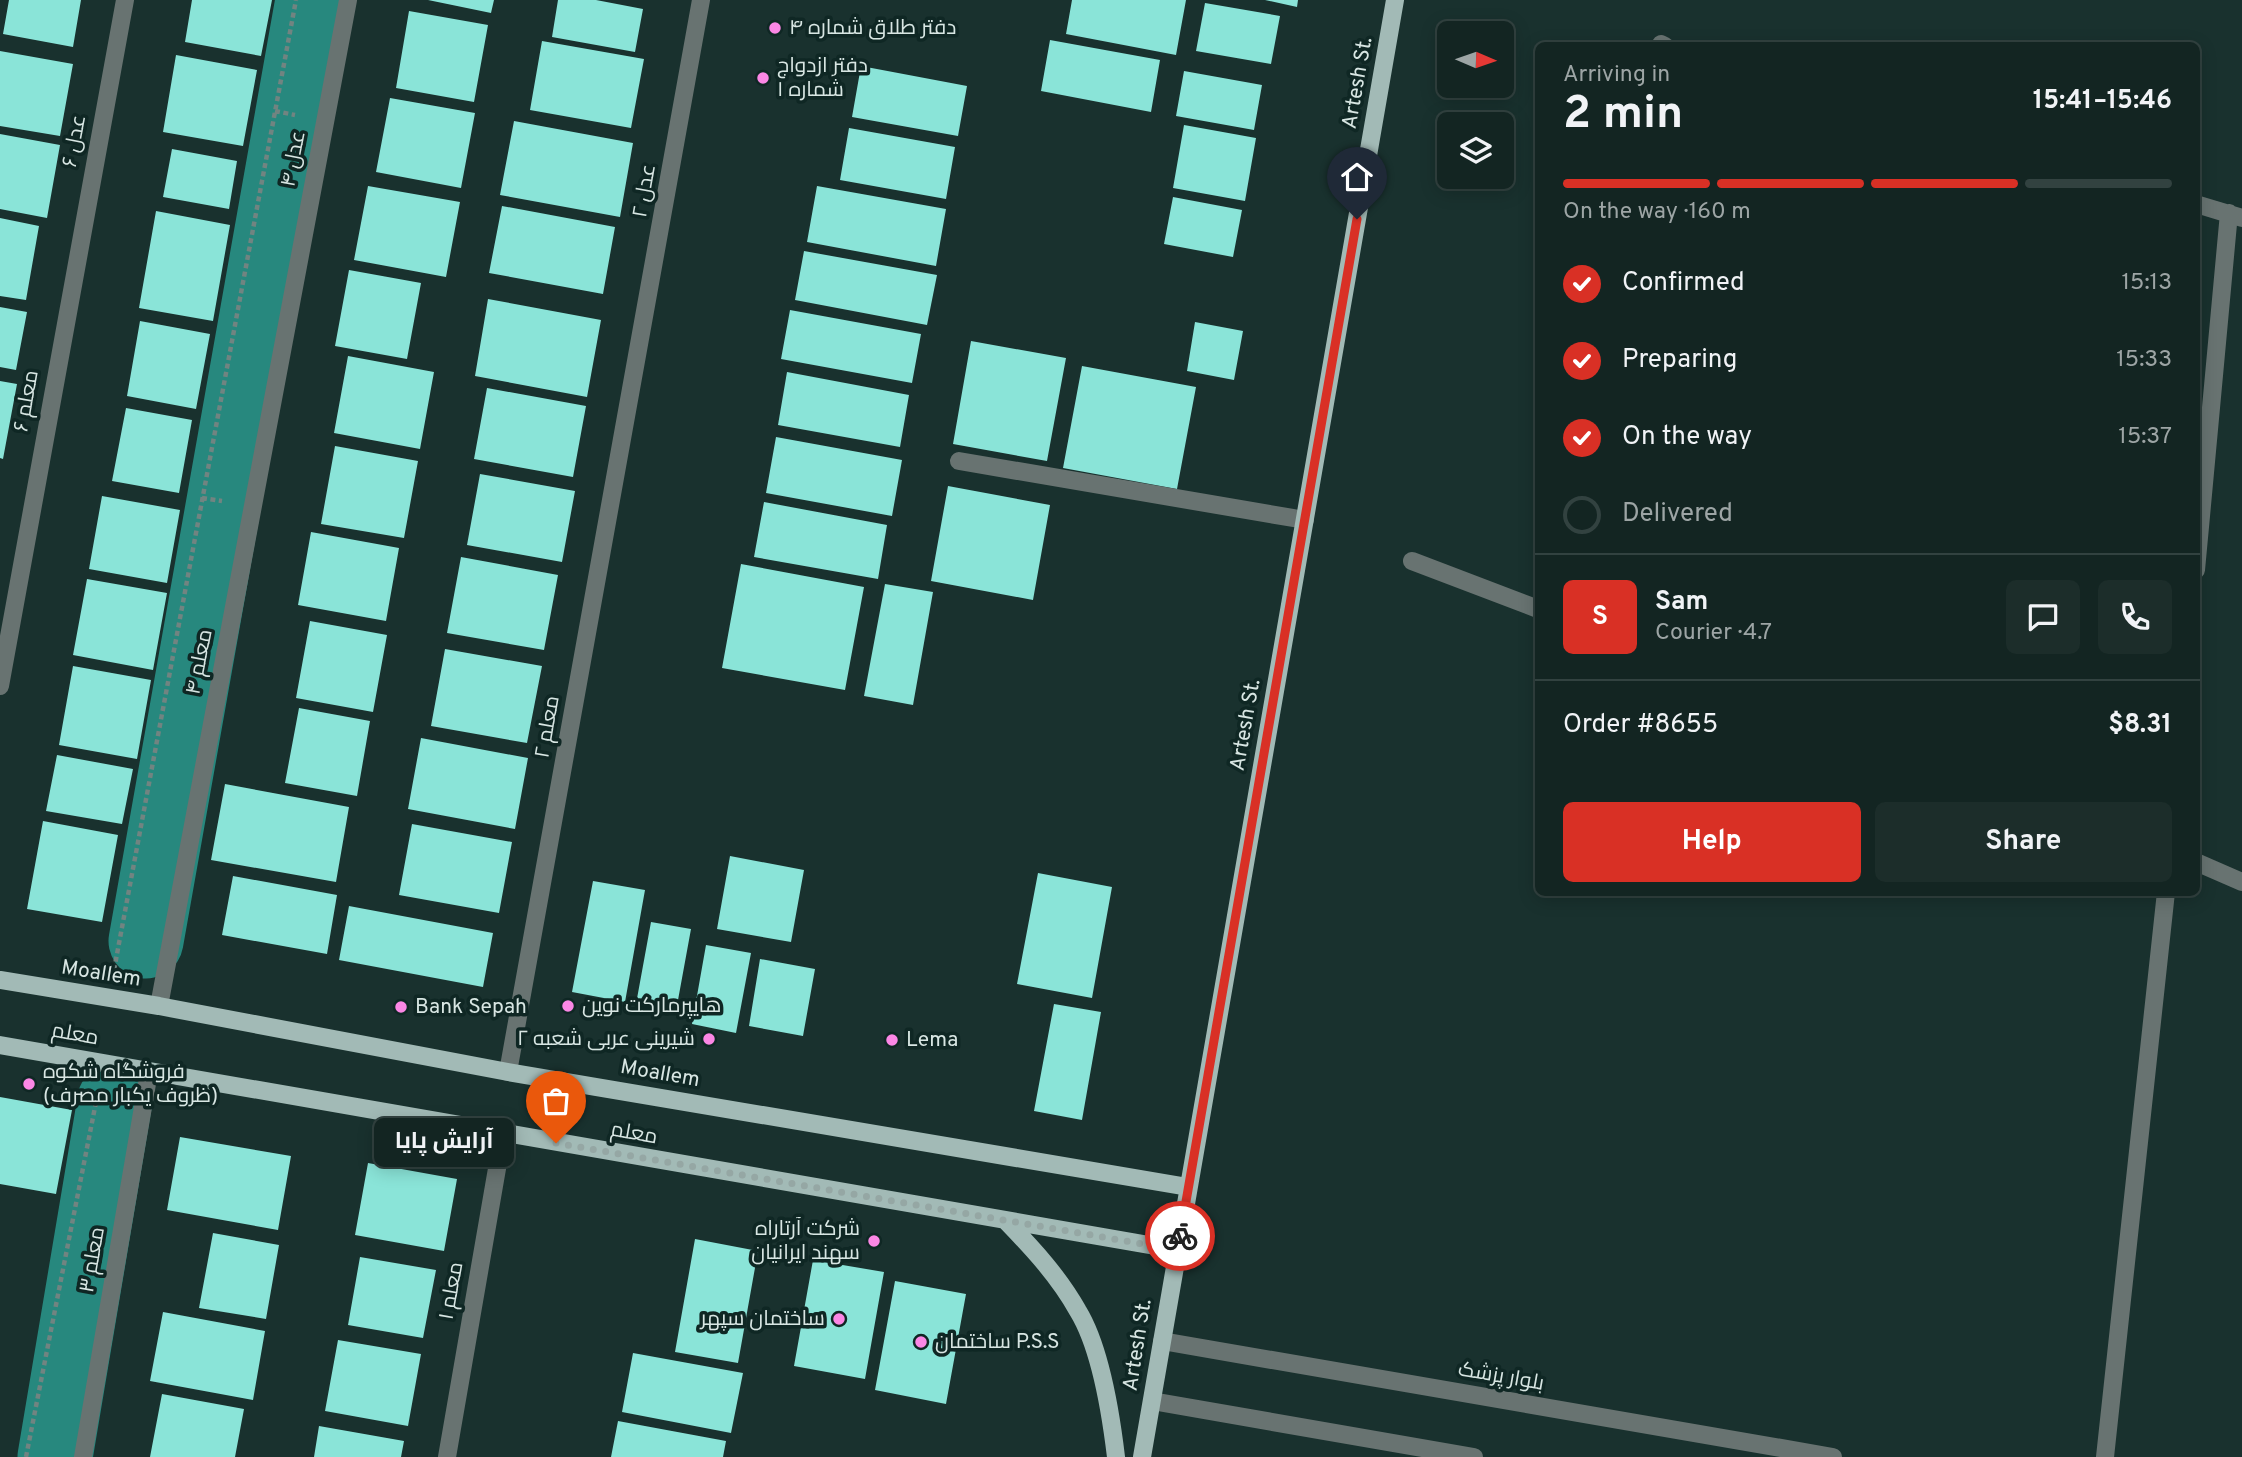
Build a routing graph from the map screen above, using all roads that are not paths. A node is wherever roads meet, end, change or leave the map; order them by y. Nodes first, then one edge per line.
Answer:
1 (125, 0) edge
2 (348, 0) edge
3 (701, 0) edge
4 (1395, 0) edge
5 (2200, 205) edge
6 (2235, 215) edge
7 (70, 290) joint
8 (285, 327) joint
9 (633, 391) joint
10 (959, 461) dead end
11 (1305, 520) junction
12 (2200, 534) edge
13 (1412, 561) dead end
14 (1535, 608) edge
15 (0, 686) edge
16 (2200, 865) edge
17 (2242, 882) edge
18 (2166, 896) edge
19 (0, 980) edge
20 (159, 1006) junction
21 (0, 1045) edge
22 (149, 1072) junction
23 (508, 1072) junction
24 (503, 1134) junction
25 (1188, 1187) junction
26 (1007, 1222) junction
27 (1178, 1250) junction
28 (1162, 1341) junction
29 (1152, 1401) junction
30 (83, 1457) edge
31 (447, 1457) edge
32 (1116, 1457) edge
33 (1142, 1457) edge
34 (1474, 1457) edge
35 (1833, 1457) edge
36 (2105, 1457) edge

1 - 7 street, عدل ۶
2 - 8 street, عدل ۴
3 - 9 street, عدل ۲
4 - 11 main road, Artesh St.
5 - 6 street
6 - 12 street
7 - 15 street, معلم ۶
8 - 20 street, معلم ۴
9 - 23 street, معلم ۲
10 - 11 street
11 - 25 main road, Artesh St.
13 - 14 street
16 - 17 street
18 - 36 street
19 - 20 main road, Moallem
20 - 23 main road, Moallem
21 - 22 main road, معلم
22 - 24 main road, معلم
22 - 30 street, معلم ۳
23 - 25 main road, Moallem
24 - 26 main road, معلم
24 - 31 street, معلم ۱
25 - 27 main road, Artesh St.
26 - 27 main road, معلم
26 - 32 main road
27 - 28 main road, Artesh St.
28 - 29 main road, Artesh St.
28 - 35 street, بلوار پزشک
29 - 33 main road, Artesh St.
29 - 34 street

